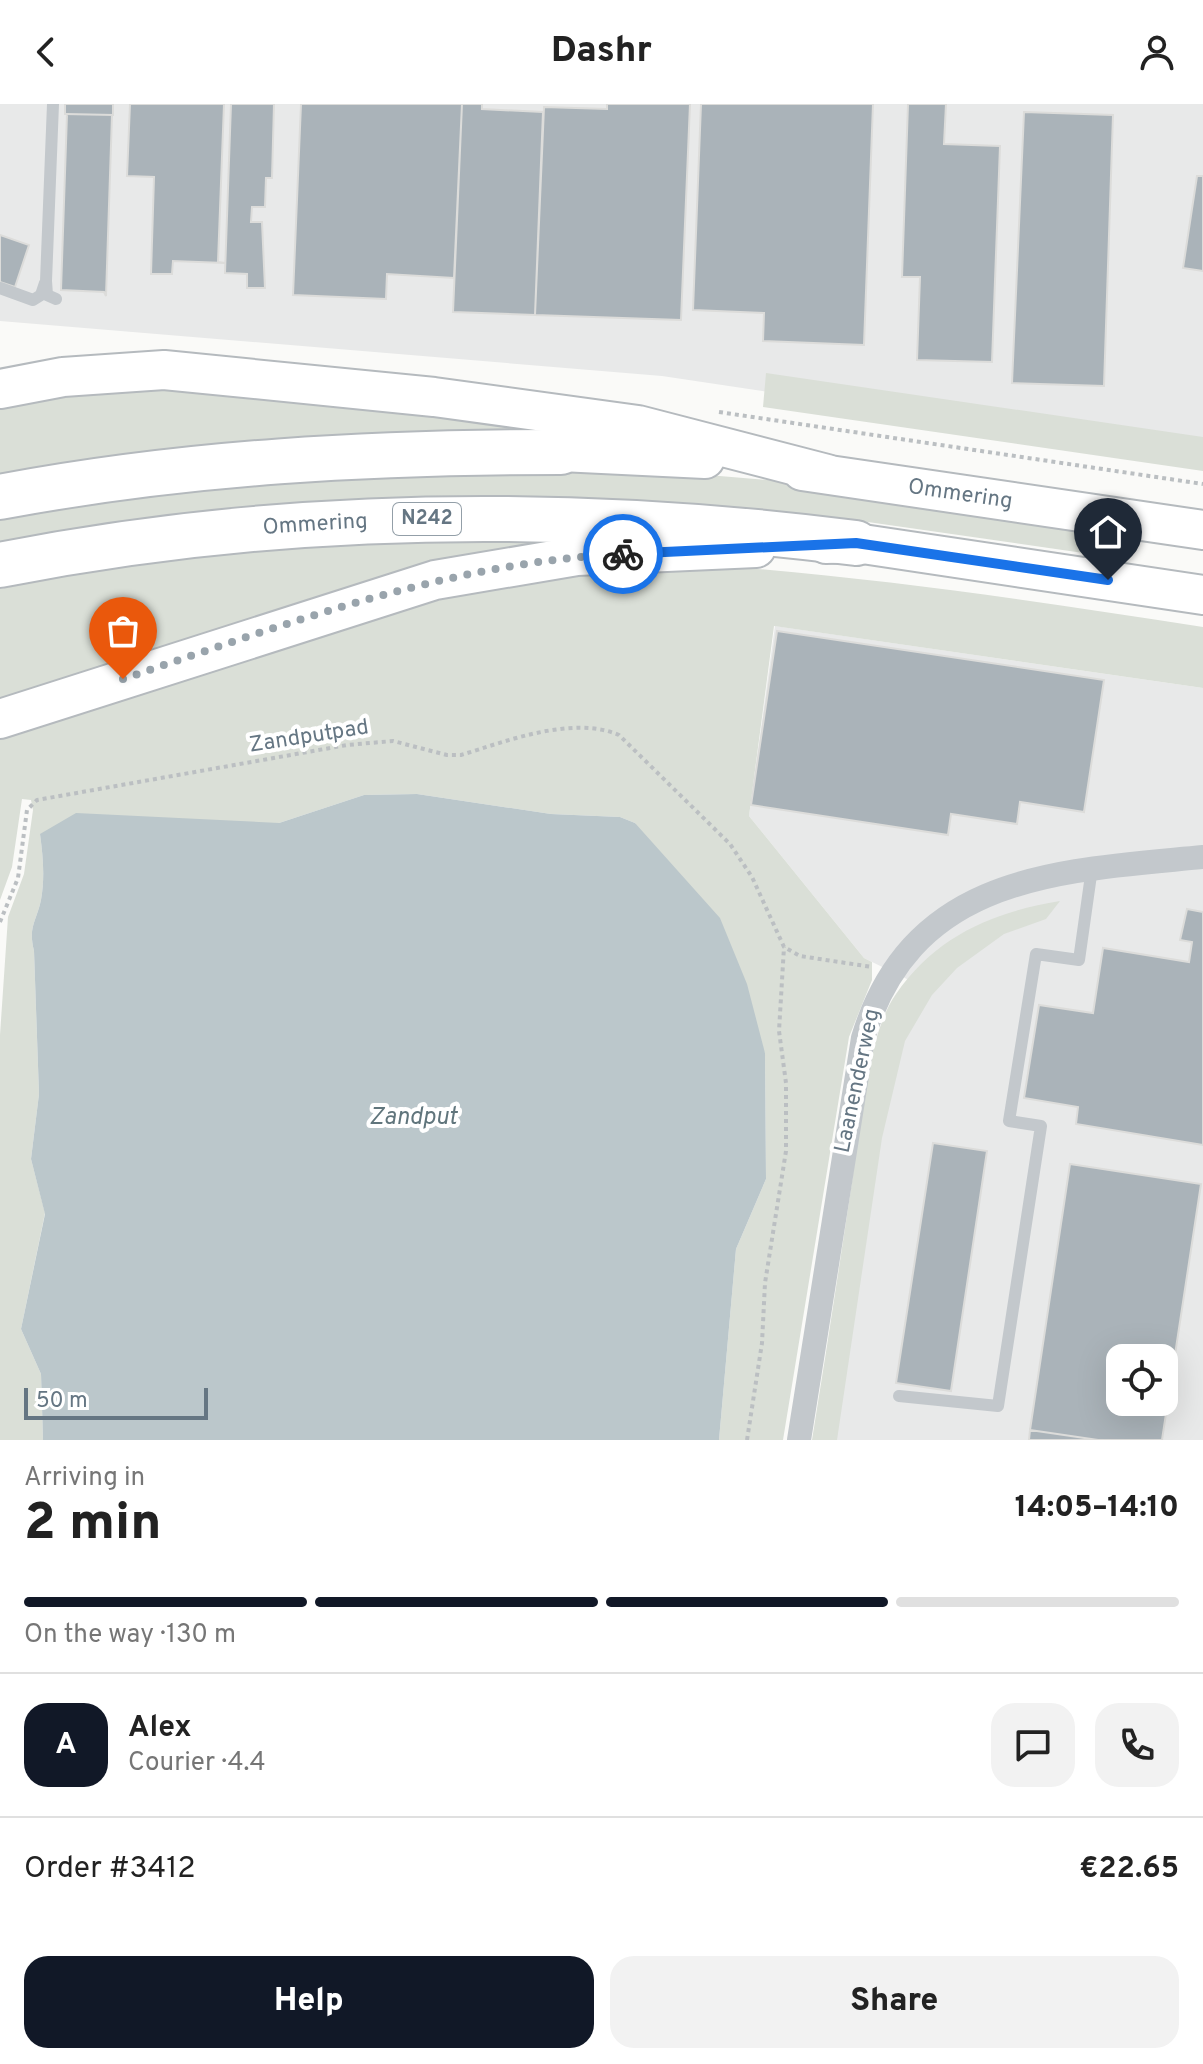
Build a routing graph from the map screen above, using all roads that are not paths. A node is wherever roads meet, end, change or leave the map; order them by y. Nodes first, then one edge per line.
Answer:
1 (53, 104) edge
2 (46, 281) junction
3 (0, 288) edge
4 (56, 299) dead end
5 (0, 389) edge
6 (561, 452) joint
7 (827, 474) junction
8 (0, 497) edge
9 (1203, 530) edge
10 (856, 543) junction
11 (0, 565) edge
12 (1203, 595) edge
13 (0, 719) edge
14 (1203, 857) edge
15 (1092, 868) junction
16 (899, 1396) dead end
17 (799, 1440) edge

1 - 2 lane
2 - 3 lane
2 - 4 lane
5 - 7 main road
6 - 7 main road, Ommering
6 - 8 highway, Ommering
7 - 9 main road, Ommering
10 - 11 highway, Ommering / N242
10 - 12 main road, Ommering / N242
10 - 13 main road, N242
14 - 15 street, Laanenderweg
15 - 16 lane
15 - 17 street, Laanenderweg

